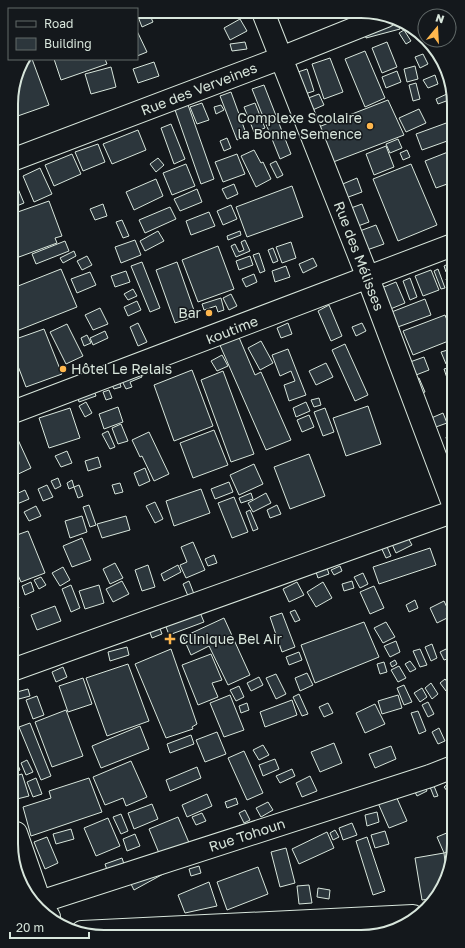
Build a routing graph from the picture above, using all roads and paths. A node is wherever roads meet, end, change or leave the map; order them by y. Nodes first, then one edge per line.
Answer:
1 (265, 18) edge
2 (377, 20) edge
3 (281, 58) junction
4 (18, 158) edge
5 (447, 247) edge
6 (368, 278) junction
7 (18, 410) edge
8 (447, 487) edge
9 (447, 514) edge
10 (18, 668) edge
11 (447, 769) edge
12 (18, 838) edge
13 (42, 904) edge
14 (46, 908) edge
15 (409, 916) edge
16 (123, 930) edge

1 - 3 street, Rue des Mélisses
2 - 3 street, Rue des Verveines
3 - 4 street, Rue des Verveines
3 - 6 street, Rue des Mélisses
5 - 6 street, koutime
6 - 7 street, koutime
6 - 8 street, Rue des Mélisses
9 - 10 street
11 - 14 street, Rue Tohoun
12 - 13 street
15 - 16 street

